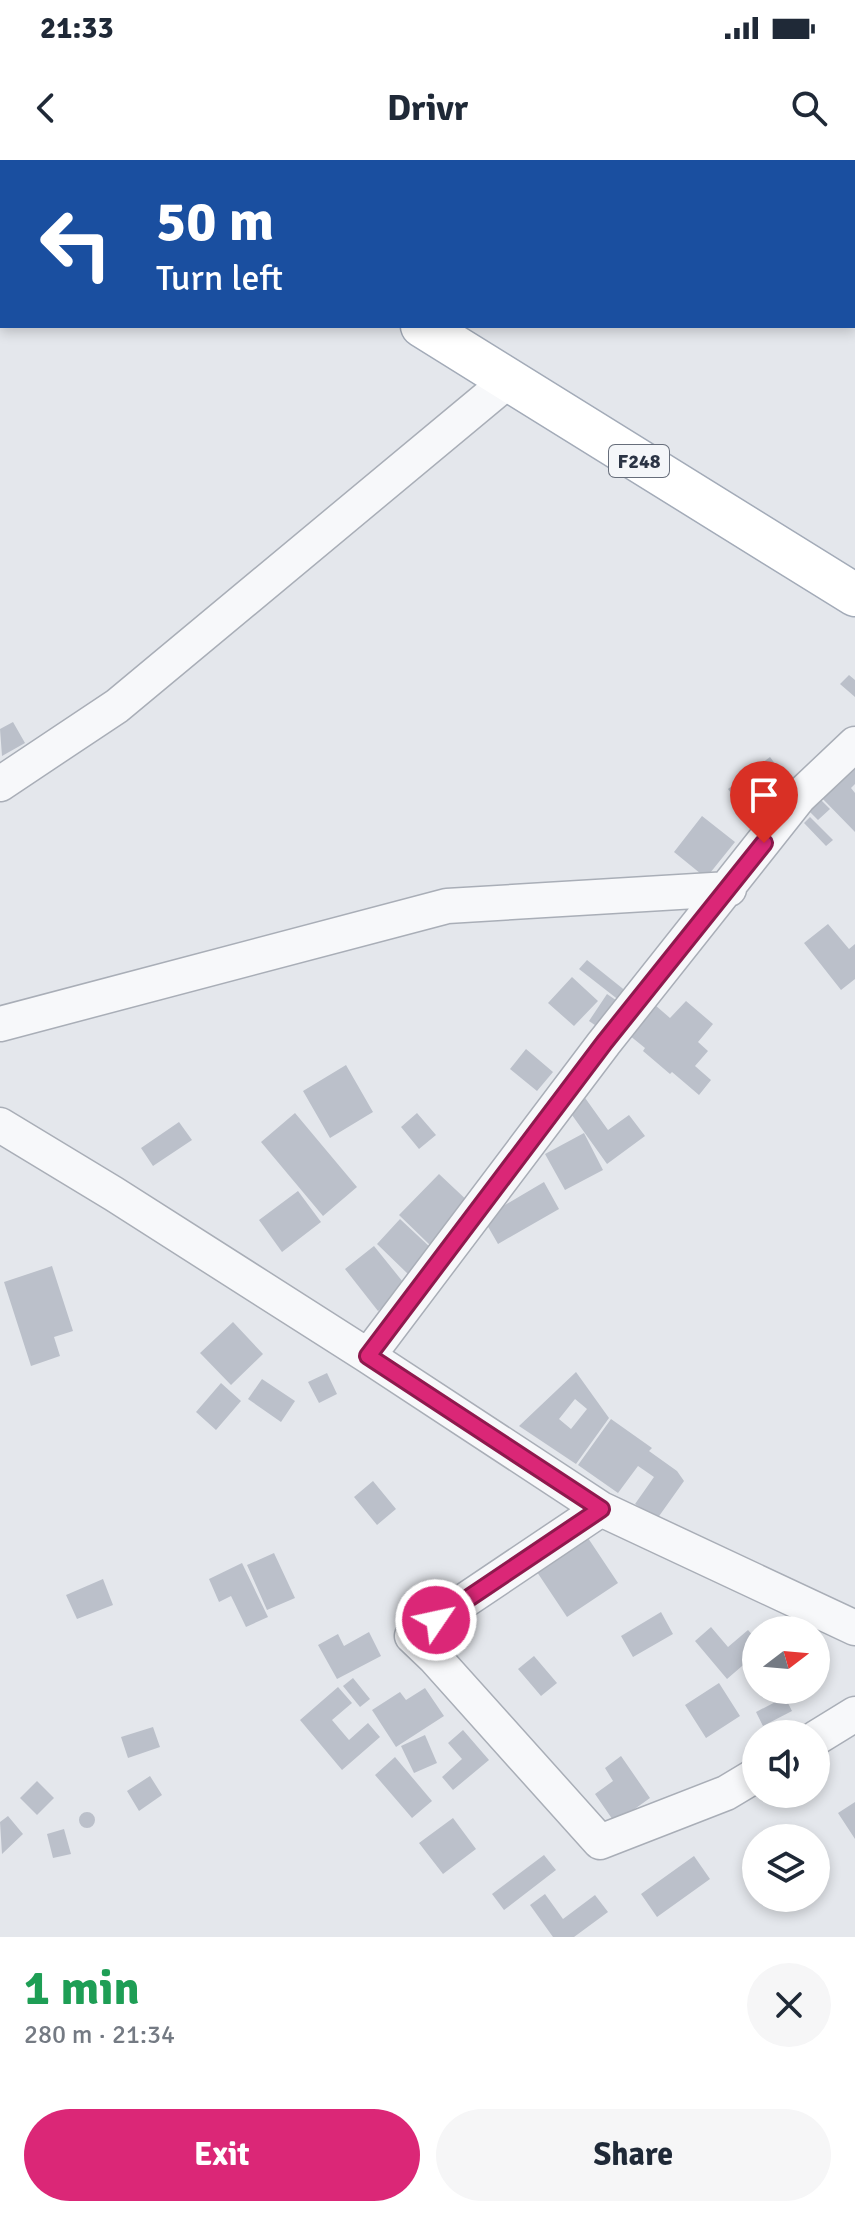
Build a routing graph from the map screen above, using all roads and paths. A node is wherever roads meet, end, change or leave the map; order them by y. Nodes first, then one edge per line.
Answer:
1 (425, 328) edge
2 (509, 380) junction
3 (855, 595) edge
4 (855, 744) edge
5 (0, 784) edge
6 (729, 889) junction
7 (0, 1024) edge
8 (0, 1125) edge
9 (368, 1356) junction
10 (601, 1509) junction
11 (855, 1628) edge
12 (855, 1714) edge
13 (830, 1729) edge
14 (742, 1783) edge

1 - 2 main road, F248
2 - 3 main road, F248
2 - 5 street
4 - 6 street
6 - 7 street
6 - 9 street
8 - 9 street
9 - 10 street
10 - 11 street
10 - 14 street
12 - 13 street

